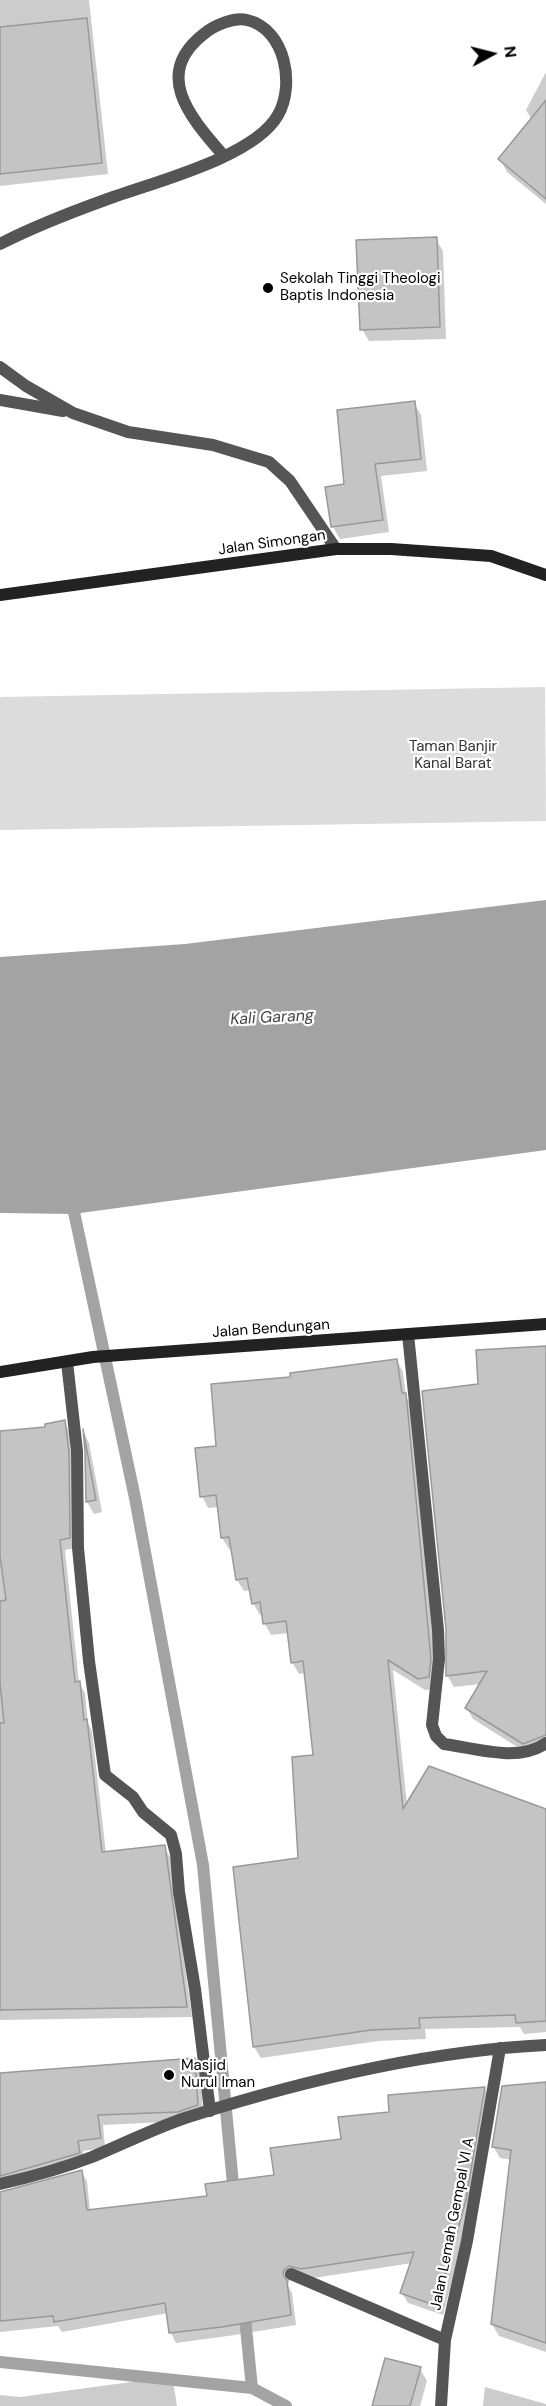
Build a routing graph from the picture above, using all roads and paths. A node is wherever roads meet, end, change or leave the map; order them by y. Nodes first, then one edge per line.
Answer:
1 (223, 155) junction
2 (0, 244) edge
3 (0, 367) edge
4 (0, 400) edge
5 (73, 413) junction
6 (336, 549) junction
7 (546, 575) edge
8 (0, 595) edge
9 (546, 1324) edge
10 (408, 1334) junction
11 (67, 1362) junction
12 (0, 1372) edge
13 (546, 1743) edge
14 (546, 2045) edge
15 (500, 2048) junction
16 (214, 2109) junction
17 (0, 2184) edge
18 (291, 2274) dead end
19 (445, 2340) junction
20 (441, 2406) edge

1 - 1 street
1 - 2 street
3 - 5 street
4 - 5 street
5 - 6 street
6 - 7 street, Jalan Simongan
6 - 8 street, Jalan Simongan
9 - 10 street, Jalan Bendungan
10 - 11 street, Jalan Bendungan
10 - 13 street
11 - 12 street, Jalan Bendungan
11 - 16 street
14 - 15 street
15 - 16 street
15 - 19 street, Jalan Lemah Gempal VI A
16 - 17 street
18 - 19 street
19 - 20 street, Jalan Lemah Gempal VI A

